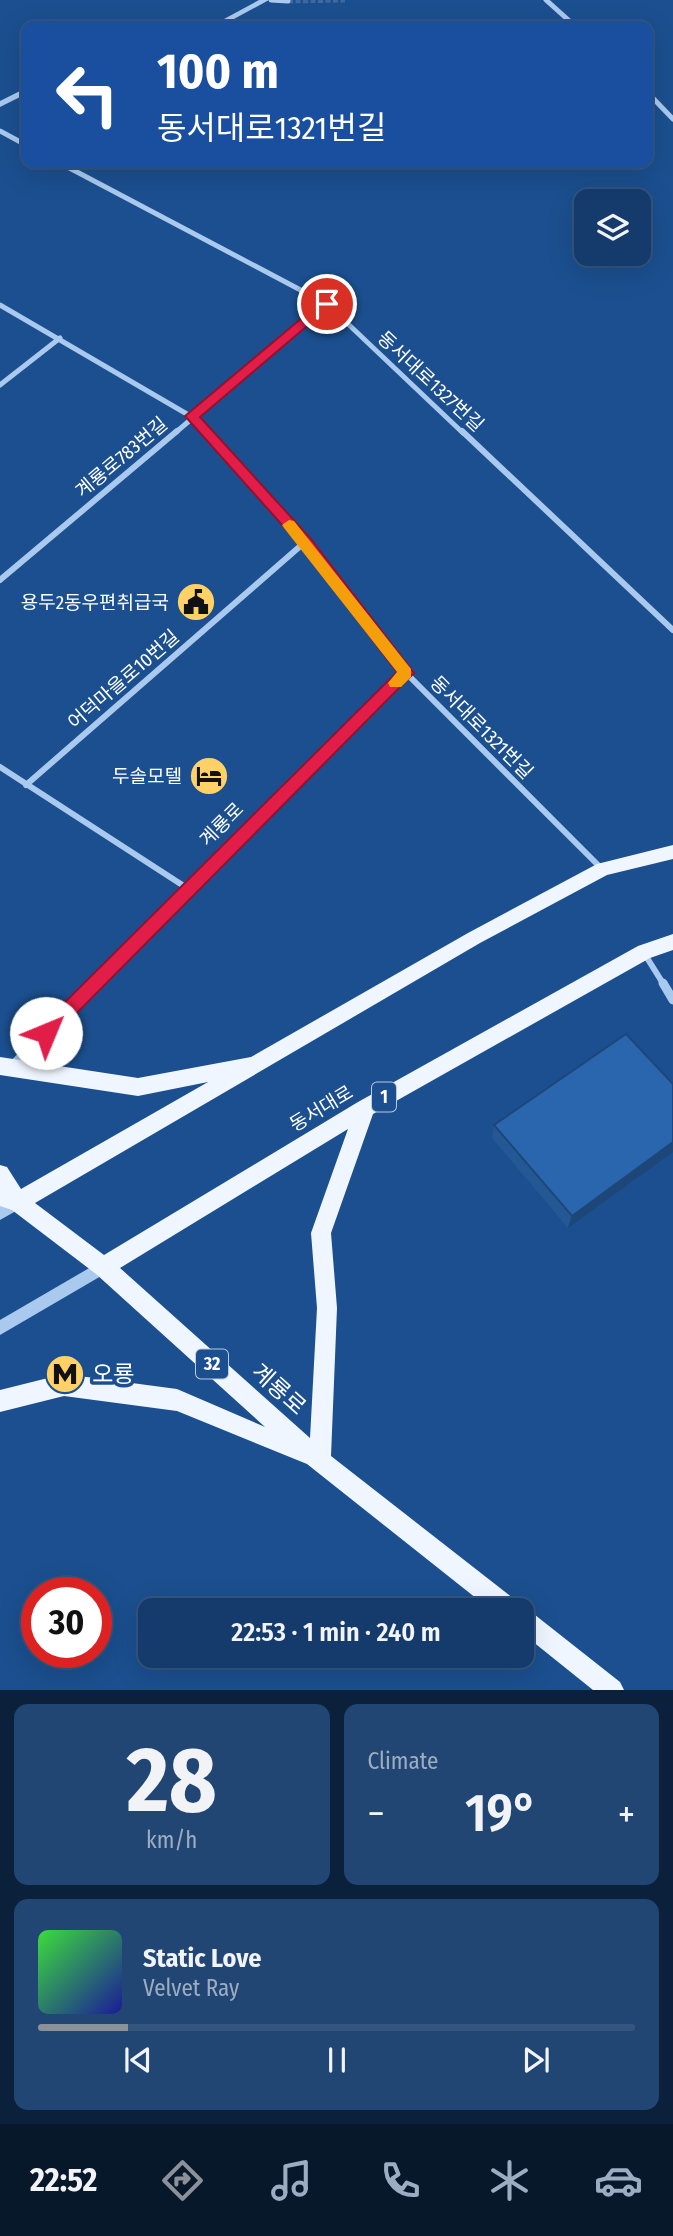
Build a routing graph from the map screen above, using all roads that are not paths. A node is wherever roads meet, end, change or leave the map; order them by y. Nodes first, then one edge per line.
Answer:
1 (265, 0) edge
2 (271, 0) edge
3 (547, 0) edge
4 (288, 1) edge
5 (225, 21) edge
6 (570, 21) edge
7 (21, 94) edge
8 (653, 98) edge
9 (0, 104) edge
10 (673, 119) edge
11 (0, 131) edge
12 (21, 142) edge
13 (69, 168) edge
14 (0, 304) edge
15 (327, 304) junction
16 (60, 338) junction
17 (0, 385) edge
18 (192, 416) junction
19 (305, 542) junction
20 (0, 580) edge
21 (673, 631) edge
22 (406, 673) junction
23 (0, 767) edge
24 (26, 785) junction
25 (673, 852) edge
26 (603, 869) junction
27 (190, 890) junction
28 (673, 942) edge
29 (644, 952) junction
30 (673, 1000) edge
31 (263, 1062) junction
32 (5, 1067) edge
33 (365, 1108) junction
34 (0, 1174) edge
35 (6, 1204) edge
36 (103, 1267) junction
37 (0, 1328) edge
38 (0, 1401) edge
39 (320, 1461) junction
40 (495, 1598) edge
41 (534, 1628) edge
42 (612, 1690) edge

1 - 5 street
2 - 4 street
3 - 6 street
7 - 9 street
8 - 10 street
11 - 12 street
13 - 15 street, 동서대로1327번길
14 - 16 street, 동서대로1321번길
15 - 18 street, 계룡로783번길
15 - 21 street, 동서대로1327번길
16 - 17 street
16 - 18 street, 동서대로1321번길
18 - 19 street, 동서대로1321번길
18 - 20 street, 계룡로783번길
19 - 22 street, 동서대로1321번길
19 - 24 street, 어덕마을로10번길
22 - 26 street, 동서대로1321번길
22 - 27 street, 계룡로
23 - 24 street
24 - 27 street
25 - 26 main road
26 - 31 main road
27 - 32 street, 계룡로
28 - 29 main road, 동서대로 / 1
29 - 30 street
29 - 33 main road, 동서대로 / 1
31 - 32 main road
31 - 35 main road
33 - 36 main road, 동서대로 / 1
33 - 39 main road
34 - 35 main road, 계룡로 / 32
35 - 36 main road, 계룡로 / 32
36 - 37 street, 동서대로 / 1
36 - 39 main road, 계룡로 / 32
38 - 39 main road
39 - 40 main road, 계룡로 / 32
41 - 42 main road

